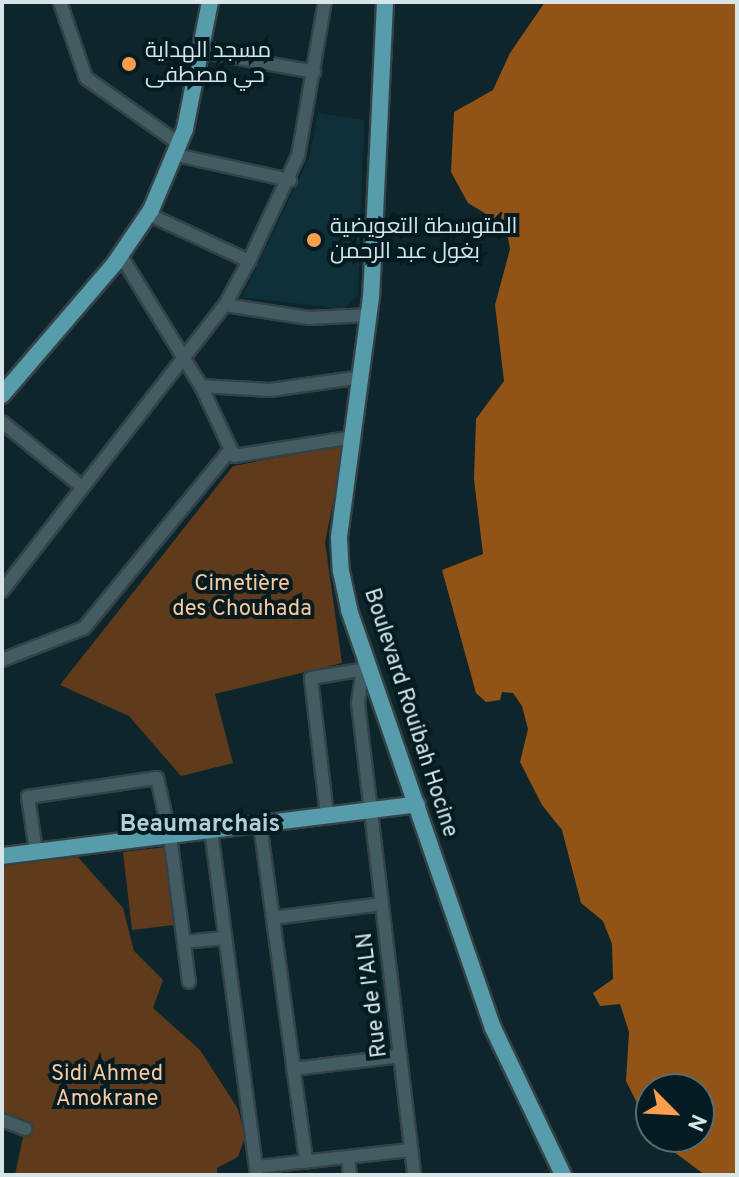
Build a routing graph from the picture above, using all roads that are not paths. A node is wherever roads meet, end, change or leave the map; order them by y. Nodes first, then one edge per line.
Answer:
1 (60, 2) edge
2 (210, 2) edge
3 (325, 2) edge
4 (385, 2) edge
5 (200, 51) junction
6 (314, 72) junction
7 (178, 150) junction
8 (290, 180) junction
9 (148, 214) junction
10 (121, 256) junction
11 (249, 261) junction
12 (225, 305) junction
13 (369, 315) junction
14 (183, 356) junction
15 (362, 377) junction
16 (201, 386) junction
17 (2, 395) edge
18 (2, 422) edge
19 (354, 437) junction
20 (230, 450) junction
21 (82, 487) junction
22 (2, 591) edge
23 (2, 660) edge
24 (362, 662) junction
25 (417, 804) junction
26 (371, 809) junction
27 (327, 815) junction
28 (260, 824) junction
29 (211, 830) junction
30 (170, 836) junction
31 (36, 851) junction
32 (2, 856) edge
33 (382, 904) junction
34 (273, 918) junction
35 (225, 938) junction
36 (184, 942) junction
37 (189, 982) dead end
38 (400, 1056) junction
39 (293, 1069) junction
40 (2, 1120) edge
41 (25, 1129) dead end
42 (411, 1150) junction
43 (348, 1157) junction
44 (306, 1162) junction
45 (256, 1171) edge
46 (350, 1175) edge
47 (414, 1175) edge
48 (563, 1175) edge

1 - 7 street
2 - 5 main road
3 - 6 street
4 - 13 main road, Boulevard Rouibah Hocine
5 - 6 street
5 - 7 main road
6 - 8 street
7 - 8 street
7 - 9 main road
8 - 11 street
9 - 10 main road
9 - 11 street
10 - 14 street
10 - 17 main road
11 - 12 street
12 - 13 street
12 - 14 street
13 - 15 main road, Boulevard Rouibah Hocine
14 - 16 street
14 - 21 street
15 - 16 street
15 - 19 main road, Boulevard Rouibah Hocine
16 - 20 street
18 - 21 street
19 - 20 street
19 - 24 main road, Boulevard Rouibah Hocine
20 - 23 street
21 - 22 street
24 - 25 main road, Boulevard Rouibah Hocine
24 - 26 street, Rue de l'ALN
24 - 27 street
25 - 26 main road
25 - 48 main road, Boulevard Rouibah Hocine
26 - 27 main road
26 - 33 street, Rue de l'ALN
27 - 28 main road
28 - 29 main road
28 - 34 street
29 - 30 main road
29 - 35 street
30 - 31 main road
30 - 31 street
30 - 36 street
31 - 32 main road
33 - 34 street
33 - 38 street, Rue de l'ALN
34 - 39 street
35 - 36 street
35 - 45 street
36 - 37 street
38 - 39 street
38 - 42 street, Rue de l'ALN
39 - 44 street
40 - 41 street
42 - 43 street
42 - 47 street, Rue de l'ALN
43 - 44 street
43 - 46 street
44 - 45 street

